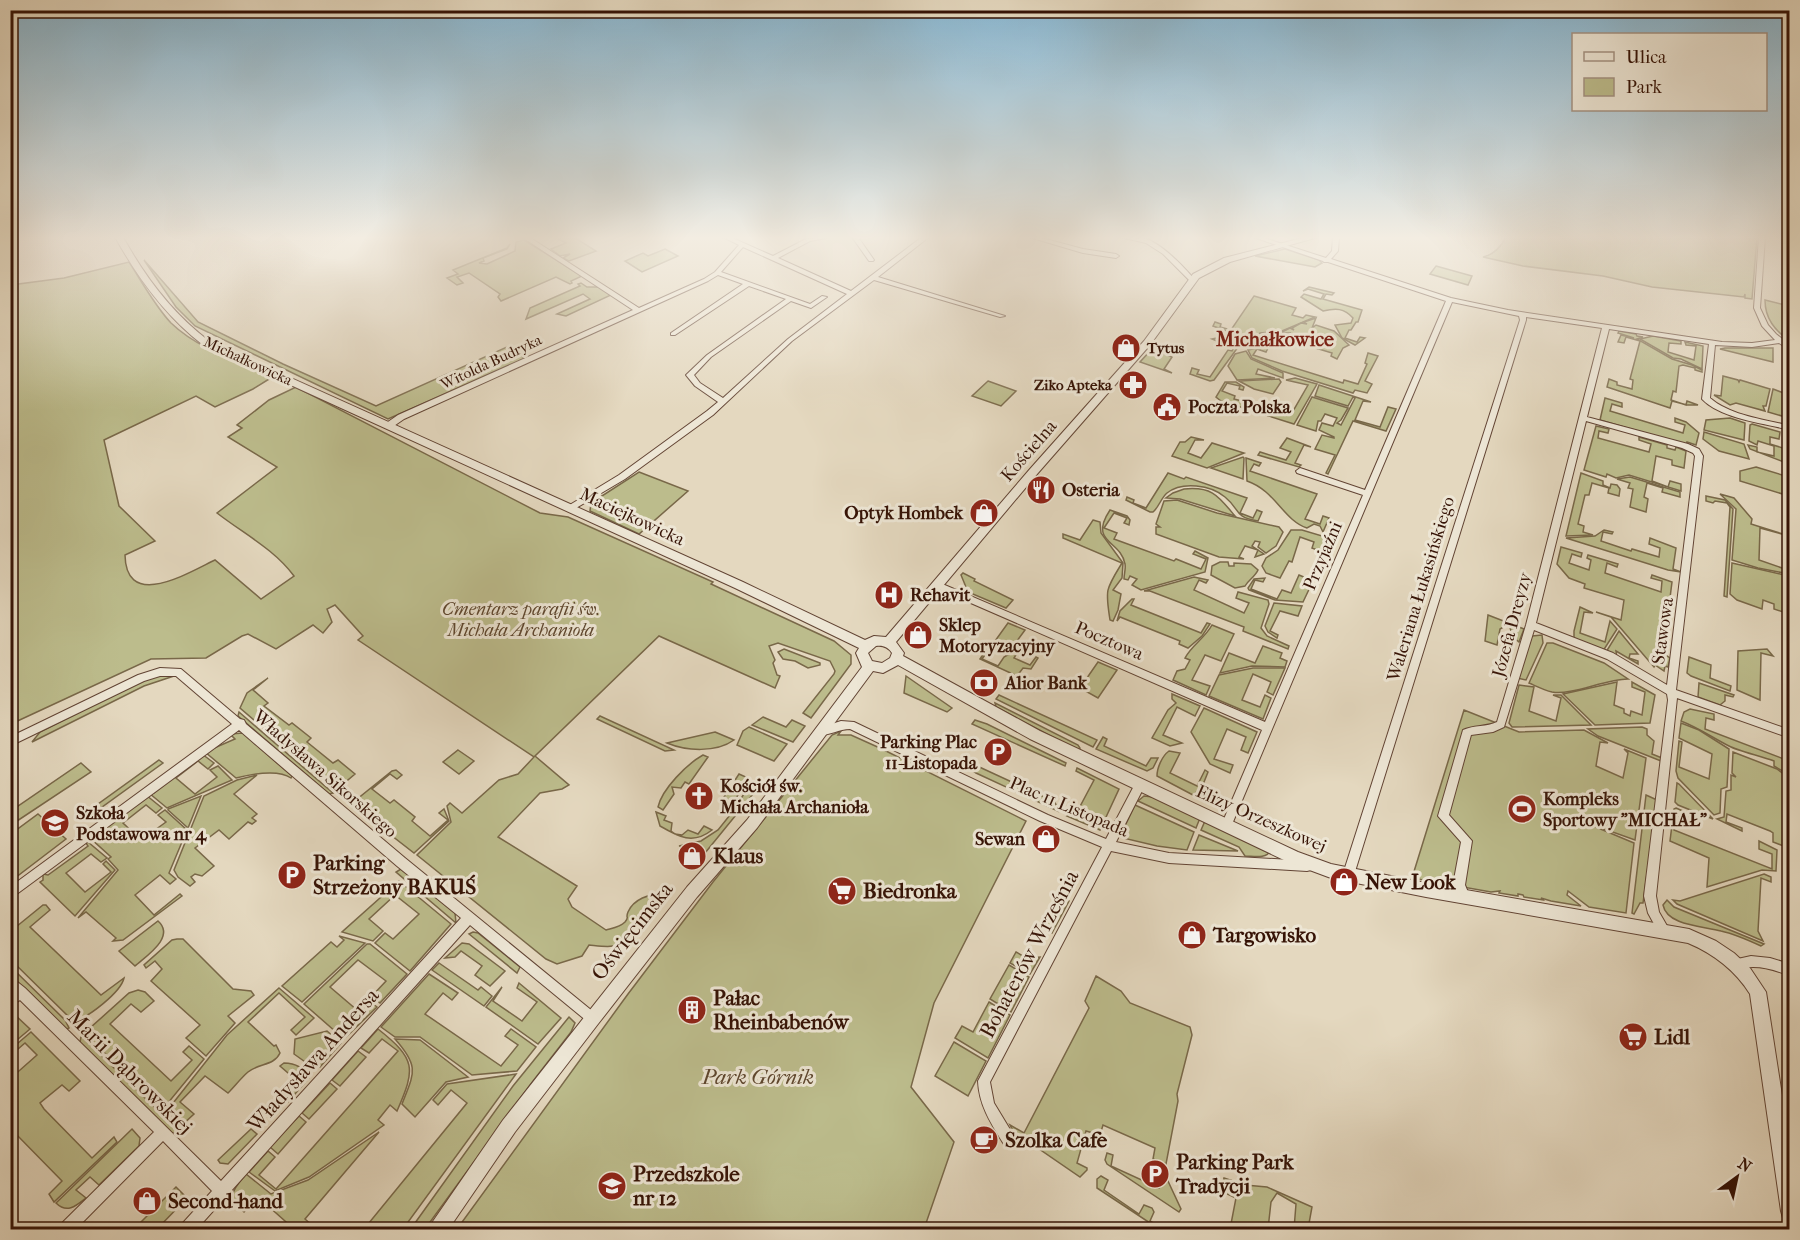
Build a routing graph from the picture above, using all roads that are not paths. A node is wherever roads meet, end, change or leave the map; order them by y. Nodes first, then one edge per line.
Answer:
1 (158, 295) edge
2 (614, 295) edge
3 (674, 295) edge
4 (732, 295) edge
5 (778, 295) edge
6 (849, 295) edge
7 (932, 295) edge
8 (1181, 295) edge
9 (1434, 295) edge
10 (1758, 295) edge
11 (824, 297) dead end
12 (790, 299) junction
13 (1450, 300) junction
14 (639, 311) junction
15 (1522, 314) junction
16 (1002, 316) dead end
17 (1606, 326) junction
18 (673, 334) dead end
19 (1780, 341) junction
20 (1712, 343) junction
21 (1790, 348) edge
22 (723, 402) junction
23 (1583, 418) junction
24 (386, 424) junction
25 (1790, 428) edge
26 (1300, 471) dead end
27 (1367, 493) junction
28 (571, 508) junction
29 (937, 585) junction
30 (1531, 625) junction
31 (888, 642) junction
32 (866, 646) junction
33 (897, 659) junction
34 (870, 666) junction
35 (1671, 692) junction
36 (241, 723) junction
37 (1268, 728) junction
38 (820, 732) junction
39 (1790, 734) edge
40 (10, 742) edge
41 (1140, 785) junction
42 (1227, 826) junction
43 (1108, 845) junction
44 (1321, 867) junction
45 (1348, 874) junction
46 (10, 894) edge
47 (1464, 897) junction
48 (469, 918) junction
49 (1664, 931) junction
50 (1737, 964) junction
51 (1790, 970) edge
52 (10, 982) edge
53 (16, 996) edge
54 (591, 1018) junction
55 (163, 1132) junction
56 (1010, 1142) dead end
57 (221, 1191) junction
58 (1790, 1211) edge
59 (65, 1230) edge
60 (186, 1230) edge
61 (436, 1230) edge

1 - 24 street, Michałkowicka
2 - 14 street
3 - 14 street, Witolda Budryka
4 - 18 street
5 - 12 street
6 - 22 street
7 - 16 street
8 - 29 street, Kościelna
9 - 13 street
10 - 19 street
11 - 12 street
12 - 22 street
13 - 15 street
13 - 27 street, Przyjaźni
14 - 24 street, Witolda Budryka
15 - 17 street
15 - 45 street, Waleriana Łukasińskiego
17 - 20 street
17 - 23 street, Józefa Dreyzy
19 - 20 street
19 - 21 street
20 - 25 street
22 - 28 street
23 - 30 street, Józefa Dreyzy
23 - 35 street, Stawowa
24 - 28 street, Maciejkowicka
26 - 27 street
27 - 37 street, Przyjaźni
28 - 32 street, Maciejkowicka
29 - 31 street, Kościelna
29 - 37 street, Pocztowa
30 - 35 street
30 - 47 street, Józefa Dreyzy
31 - 32 street
31 - 33 street
32 - 34 street
33 - 34 street
33 - 41 street, Elizy Orzeszkowej
34 - 38 street, Oświęcimska
35 - 39 street
35 - 49 street, Stawowa
36 - 40 street, Władysława Sikorskiego
36 - 46 street
36 - 48 street, Władysława Sikorskiego
37 - 42 street, Przyjaźni
38 - 43 street, Plac 11 Listopada
38 - 54 street, Oświęcimska
41 - 42 street, Elizy Orzeszkowej
41 - 43 street, Bohaterów Września
42 - 44 street, Elizy Orzeszkowej
43 - 44 street, Plac 11 Listopada
43 - 56 street, Bohaterów Września
44 - 45 street, Elizy Orzeszkowej
45 - 47 street, Elizy Orzeszkowej
47 - 49 street, Elizy Orzeszkowej
48 - 54 street, Władysława Sikorskiego
48 - 57 street, Władysława Andersa
49 - 50 street, Elizy Orzeszkowej
50 - 51 street
50 - 58 street
52 - 53 street, Marii Dąbrowskiej
53 - 55 street, Marii Dąbrowskiej
54 - 61 street, Oświęcimska
55 - 57 street, Marii Dąbrowskiej
55 - 59 street
57 - 60 street, Władysława Andersa

